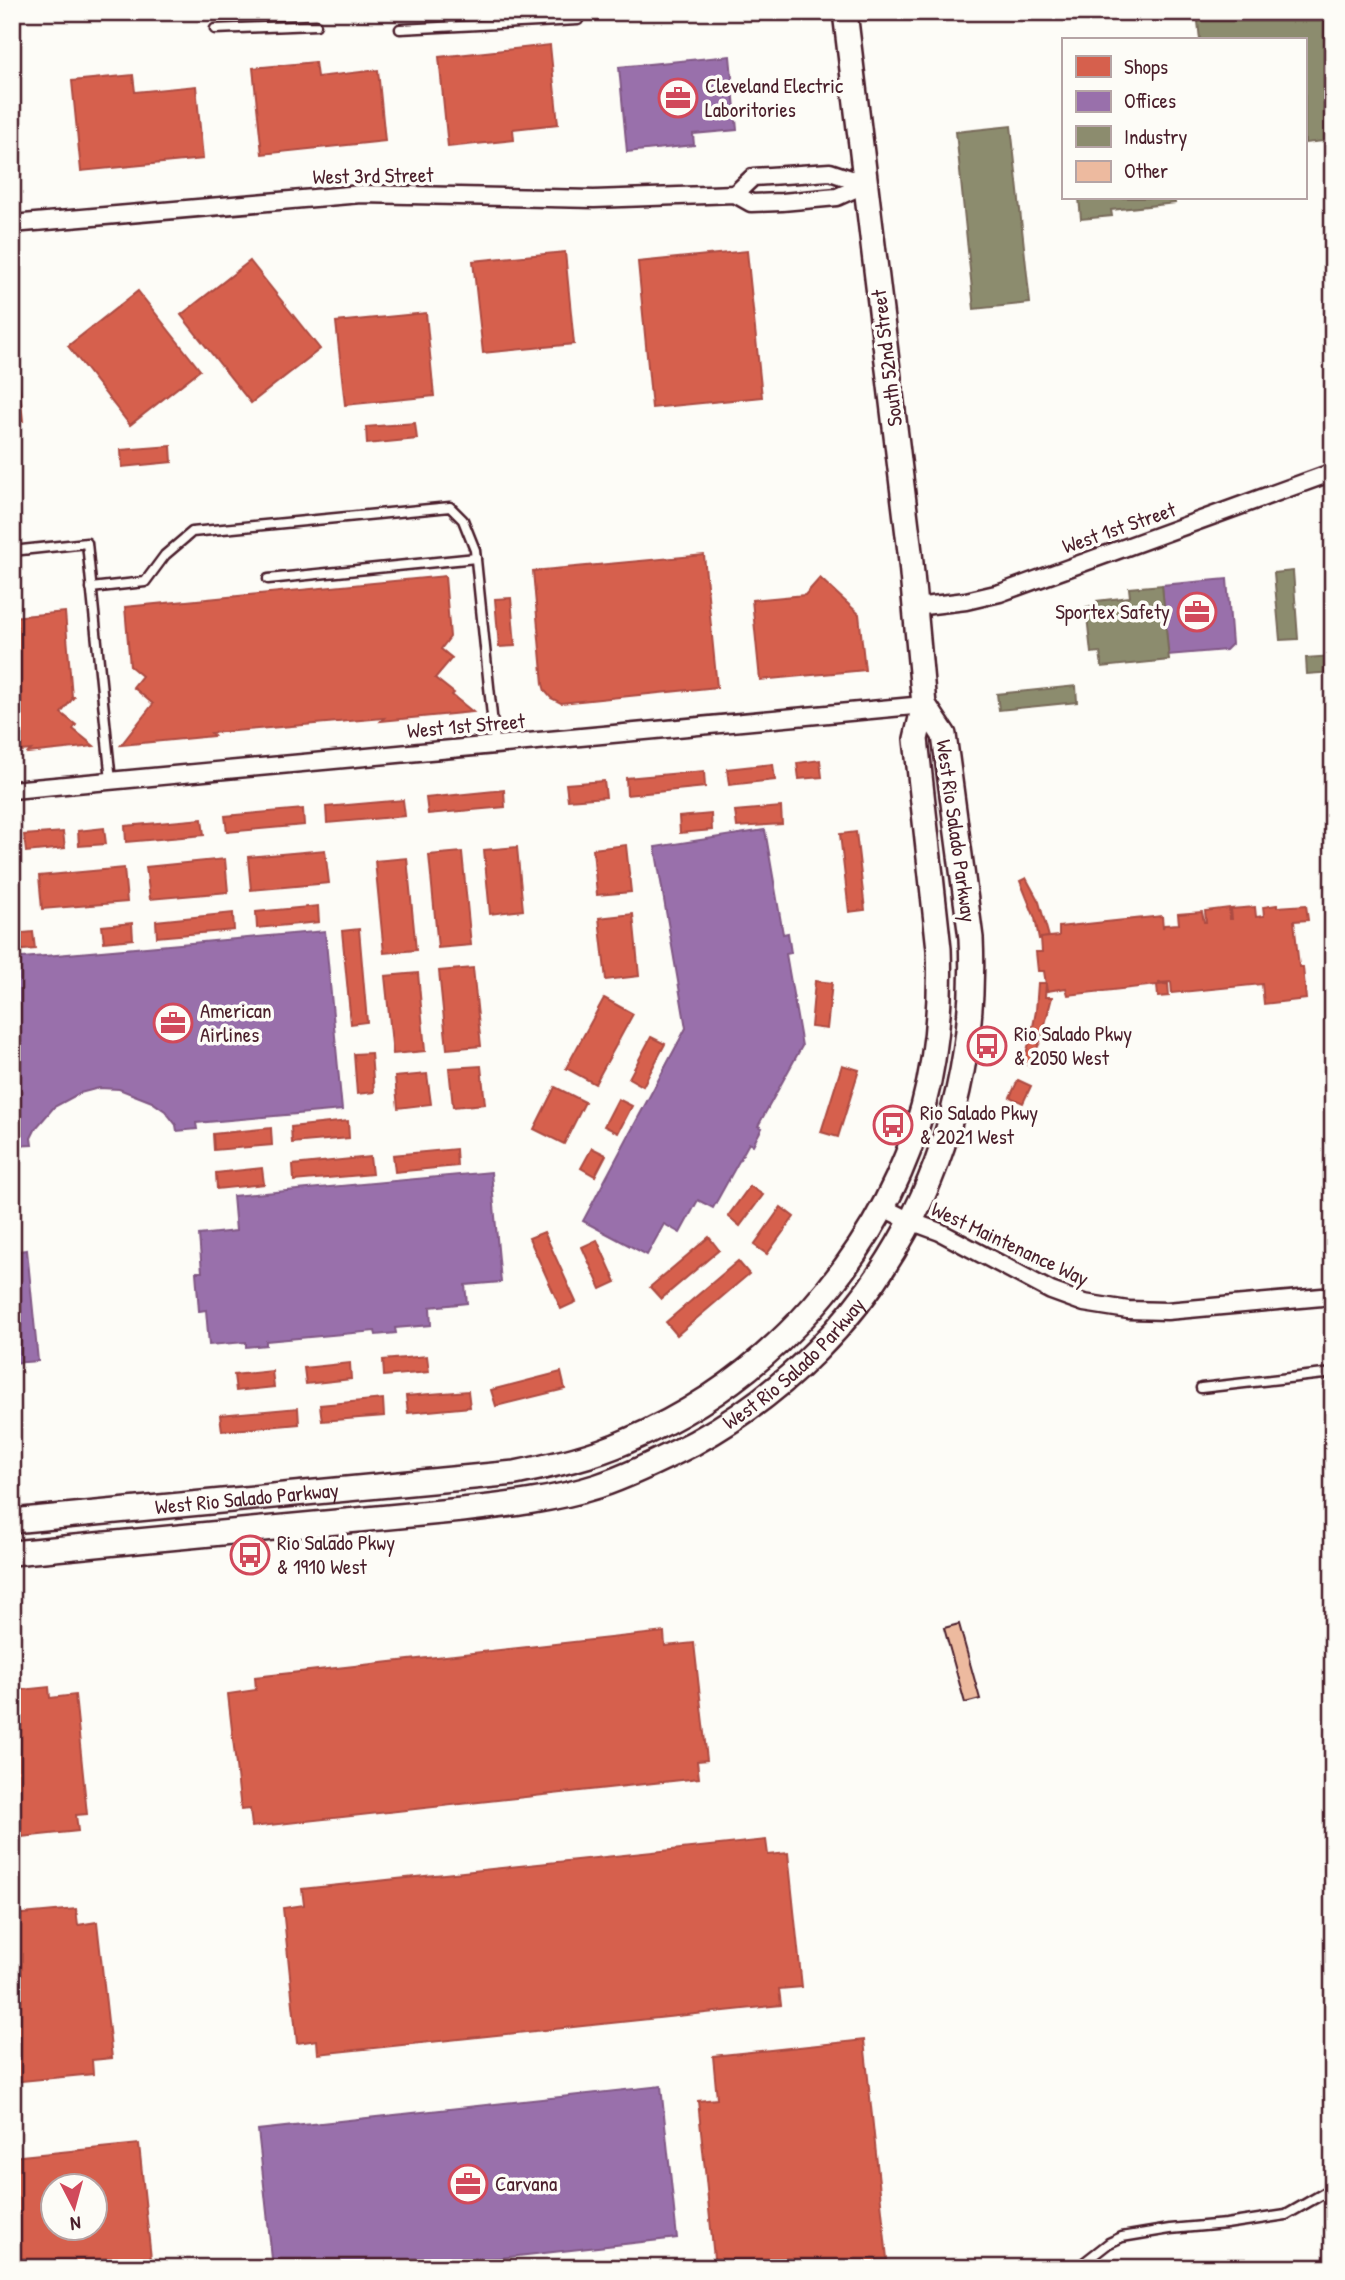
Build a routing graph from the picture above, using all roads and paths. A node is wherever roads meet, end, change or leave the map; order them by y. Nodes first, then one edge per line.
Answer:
1 (845, 12) edge
2 (578, 20) dead end
3 (316, 25) dead end
4 (215, 29) dead end
5 (400, 29) dead end
6 (866, 184) junction
7 (735, 194) junction
8 (12, 224) edge
9 (1333, 472) edge
10 (12, 551) edge
11 (476, 558) junction
12 (268, 579) dead end
13 (91, 588) junction
14 (915, 607) junction
15 (925, 705) junction
16 (495, 745) junction
17 (111, 780) junction
18 (12, 790) edge
19 (882, 1207) junction
20 (910, 1221) junction
21 (1333, 1296) edge
22 (1333, 1373) edge
23 (1201, 1388) dead end
24 (12, 1521) edge
25 (12, 1553) edge
26 (1333, 2188) edge
27 (1077, 2268) edge

1 - 6 main road, South 52nd Street
2 - 5 lane
3 - 4 lane
6 - 7 street, West 3rd Street
6 - 7 street, West 3rd Street
6 - 14 main road, South 52nd Street
7 - 8 street, West 3rd Street
9 - 14 street, West 1st Street
10 - 13 lane
11 - 12 lane
11 - 13 lane
11 - 16 lane
13 - 17 lane
14 - 15 main road, South 52nd Street
15 - 16 street, West 1st Street
15 - 19 main road, West Rio Salado Parkway
15 - 20 main road, West Rio Salado Parkway
16 - 17 street, West 1st Street
17 - 18 street, West 1st Street
19 - 20 street, West Maintenance Way
19 - 24 main road, West Rio Salado Parkway
20 - 21 street, West Maintenance Way
20 - 25 main road, West Rio Salado Parkway
22 - 23 lane
26 - 27 lane

